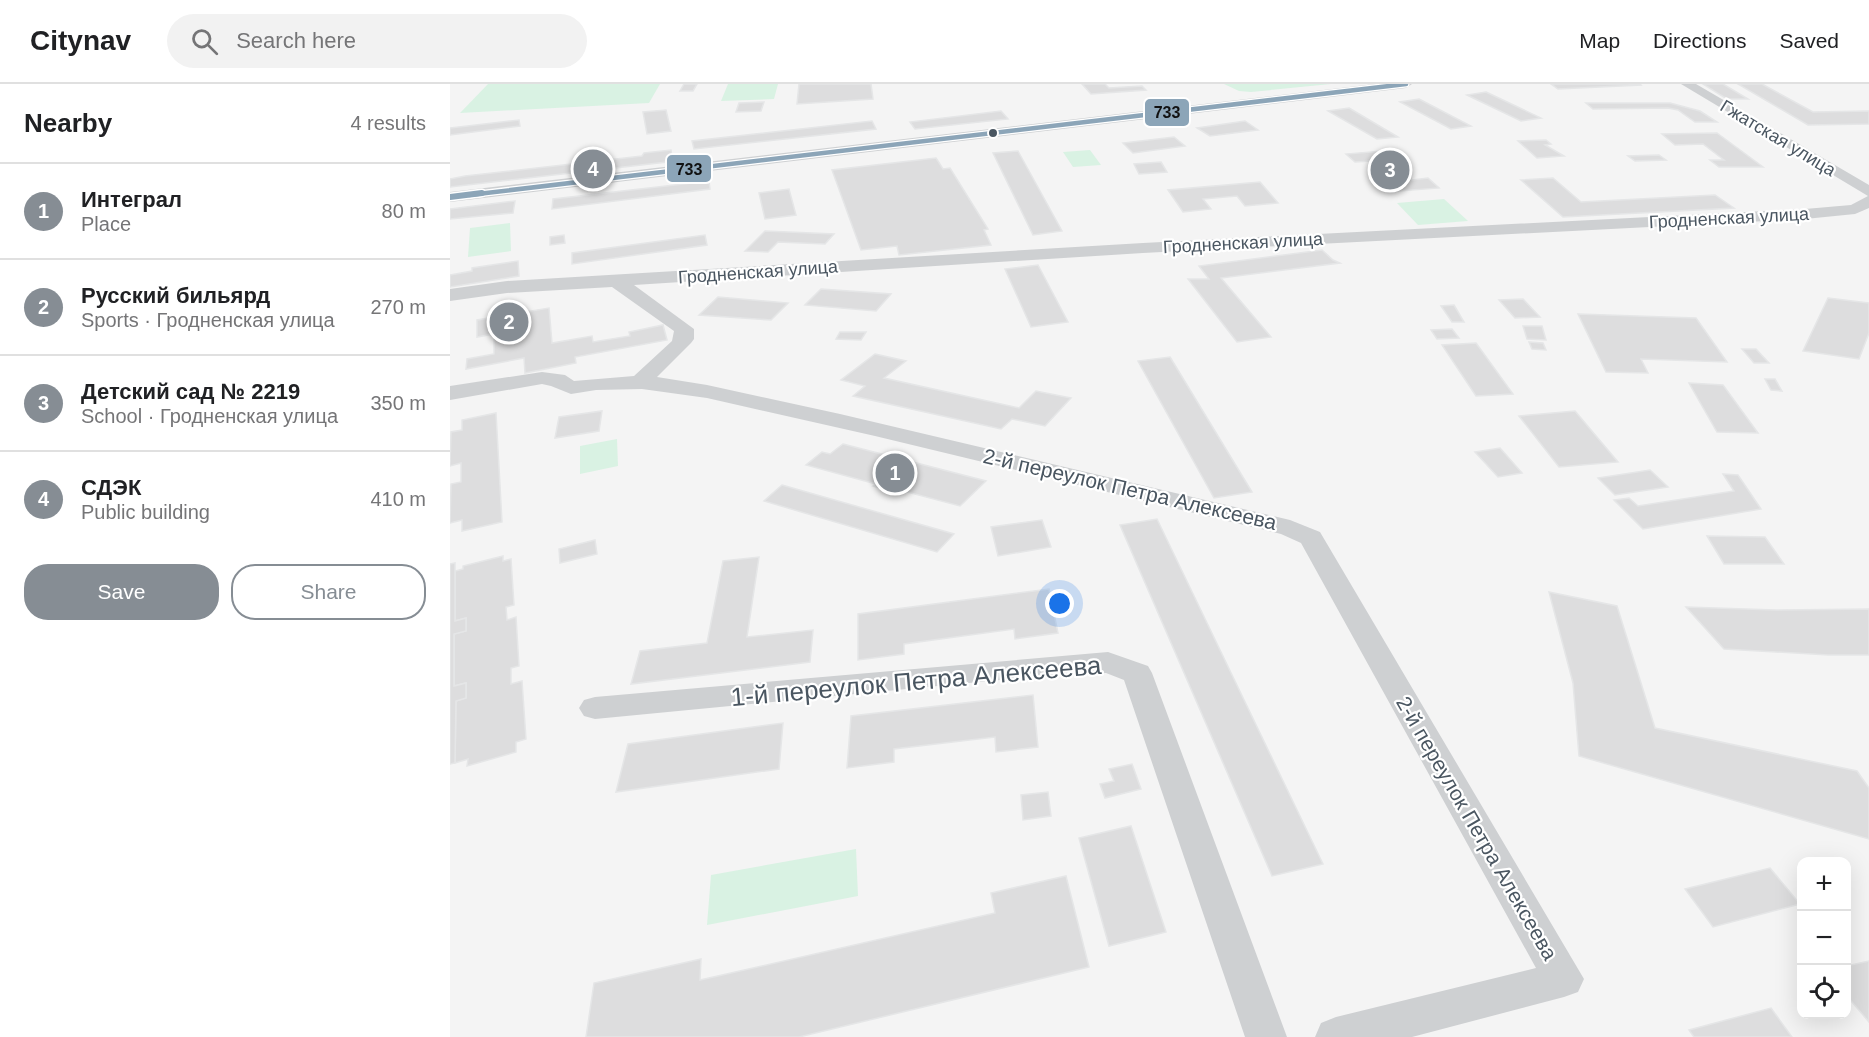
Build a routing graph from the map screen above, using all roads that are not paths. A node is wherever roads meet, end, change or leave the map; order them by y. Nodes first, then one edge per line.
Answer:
1 (1406, 84) edge
2 (1687, 84) edge
3 (1869, 192) edge
4 (450, 197) edge
5 (1869, 201) edge
6 (616, 281) junction
7 (450, 295) edge
8 (641, 381) junction
9 (450, 393) edge
10 (595, 708) dead end
11 (1266, 1037) edge
12 (1336, 1037) edge

1 - 4 street
2 - 3 street, Гжатская улица
5 - 6 street, Гродненская улица
6 - 7 street, Гродненская улица
6 - 8 street, Гродненская улица
8 - 9 street, 2-й переулок Петра Алексеева
8 - 12 street, 2-й переулок Петра Алексеева
10 - 11 street, 1-й переулок Петра Алексеева

